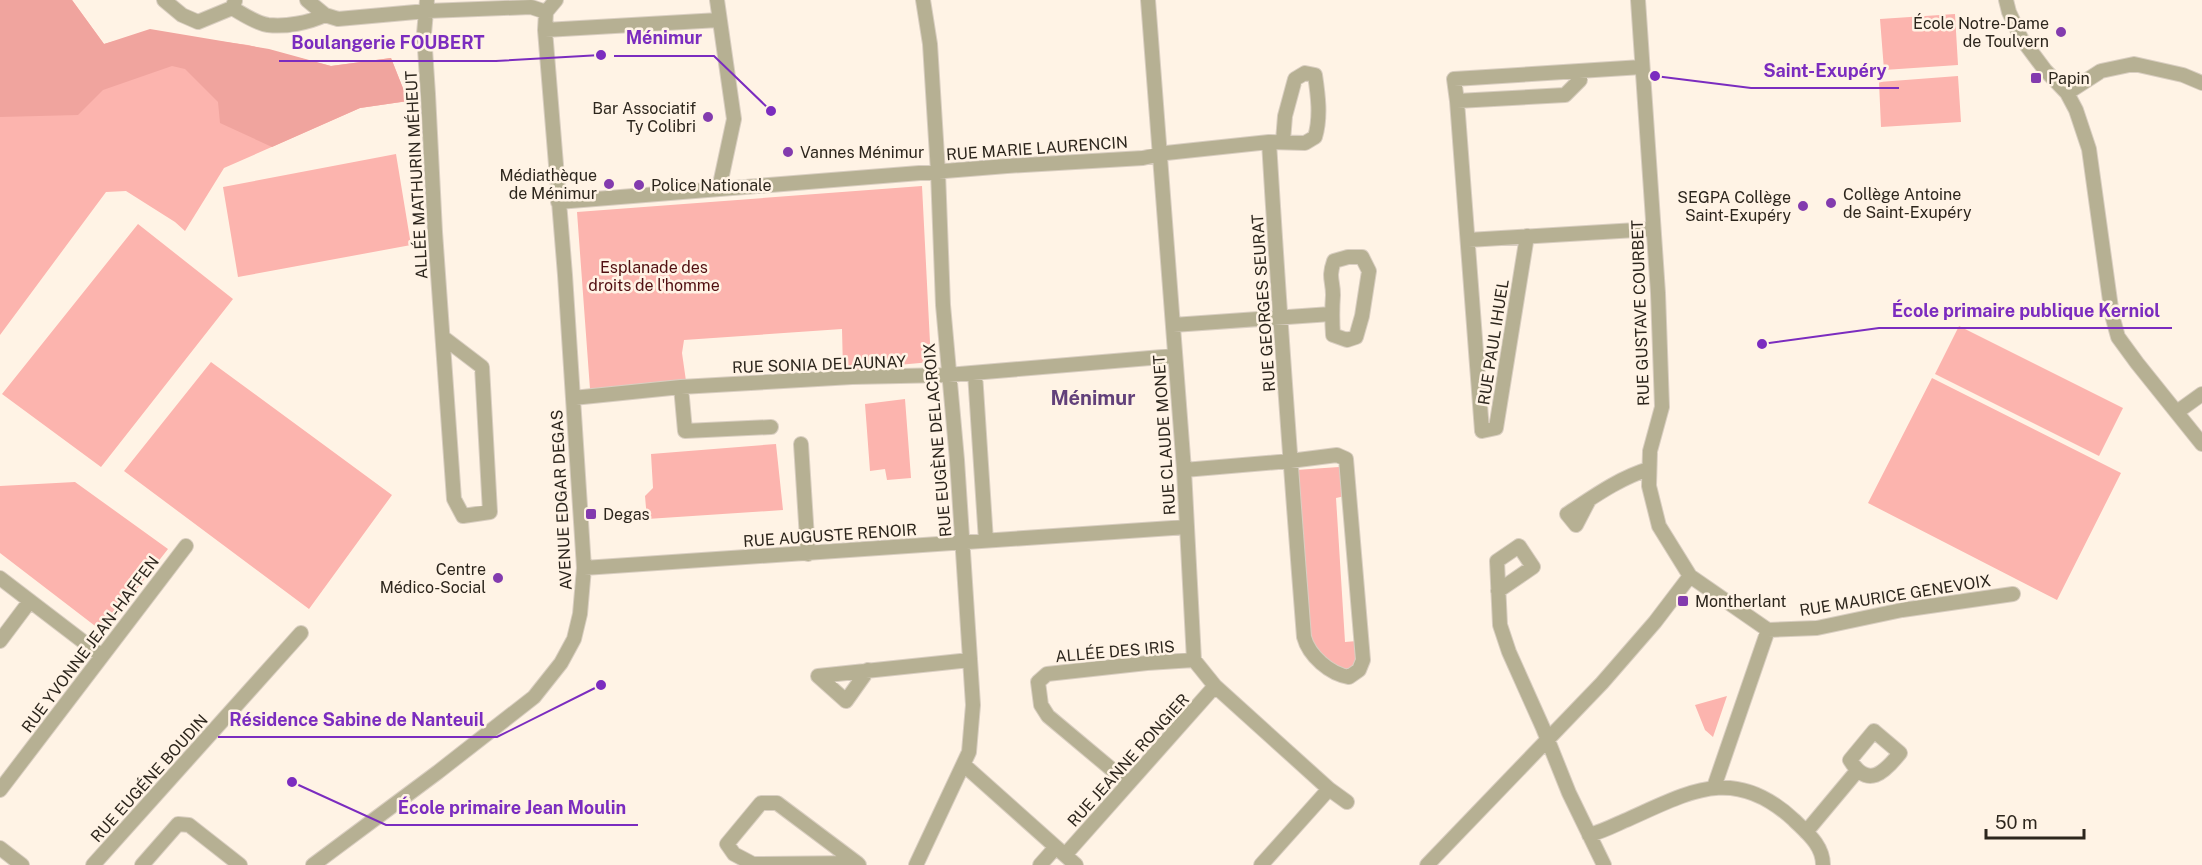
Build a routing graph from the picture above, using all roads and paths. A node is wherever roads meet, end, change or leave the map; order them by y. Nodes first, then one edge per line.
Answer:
1 (164, 0) edge
2 (307, 0) edge
3 (556, 0) edge
4 (717, 0) edge
5 (922, 0) edge
6 (1149, 0) edge
7 (1638, 0) edge
8 (2006, 0) edge
9 (234, 4) edge
10 (427, 6) edge
11 (546, 12) junction
12 (325, 15) junction
13 (718, 20) junction
14 (545, 30) junction
15 (1642, 67) junction
16 (1580, 71) junction
17 (2202, 83) edge
18 (2067, 93) junction
19 (1457, 101) junction
20 (1276, 142) junction
21 (1160, 154) junction
22 (938, 172) junction
23 (719, 189) junction
24 (558, 202) junction
25 (1653, 229) junction
26 (1527, 236) junction
27 (1468, 240) junction
28 (1331, 314) junction
29 (1279, 316) junction
30 (1173, 325) junction
31 (444, 338) junction
32 (1174, 356) junction
33 (975, 373) junction
34 (948, 375) junction
35 (681, 387) junction
36 (2202, 394) edge
37 (573, 398) junction
38 (2177, 412) junction
39 (771, 427) dead end
40 (801, 444) dead end
41 (2202, 444) edge
42 (1290, 461) junction
43 (1649, 469) junction
44 (1184, 470) junction
45 (1589, 500) dead end
46 (1186, 526) junction
47 (986, 541) junction
48 (962, 542) junction
49 (186, 546) dead end
50 (808, 554) junction
51 (584, 568) junction
52 (1690, 576) junction
53 (0, 578) edge
54 (1498, 591) dead end
55 (2013, 594) dead end
56 (30, 601) junction
57 (1768, 630) junction
58 (301, 633) dead end
59 (0, 641) edge
60 (102, 656) junction
61 (970, 660) junction
62 (1194, 660) junction
63 (868, 670) dead end
64 (1215, 686) junction
65 (1548, 740) junction
66 (964, 765) junction
67 (1857, 771) dead end
68 (2, 783) edge
69 (1128, 783) junction
70 (1714, 787) junction
71 (1329, 789) junction
72 (1347, 802) dead end
73 (1806, 832) junction
74 (1589, 835) junction
75 (0, 848) edge
76 (1060, 851) junction
77 (858, 864) edge
78 (22, 865) edge
79 (93, 865) edge
80 (142, 865) edge
81 (240, 865) edge
82 (313, 865) edge
83 (916, 865) edge
84 (1040, 865) edge
85 (1076, 865) edge
86 (1261, 865) edge
87 (1427, 865) edge
88 (1604, 865) edge
89 (1823, 865) edge

1 - 9 street
2 - 12 street
3 - 11 street
4 - 13 street
5 - 22 street, RUE EUGÈNE DELACROIX
6 - 21 street, RUE CLAUDE MONET
7 - 15 street, RUE GUSTAVE COURBET
8 - 18 street
9 - 12 street
10 - 11 street
10 - 12 street
10 - 31 street, ALLÉE MATHURIN MÉHEUT
11 - 14 street, AVENUE EDGAR DEGAS
13 - 14 street
13 - 23 street
14 - 24 street, AVENUE EDGAR DEGAS
15 - 16 street, RUE PAUL IHUEL
15 - 25 street, RUE GUSTAVE COURBET
16 - 19 street
16 - 19 street, RUE PAUL IHUEL
17 - 18 street
18 - 38 street
19 - 27 street, RUE PAUL IHUEL
20 - 20 street, RUE MARIE LAURENCIN
20 - 21 street, RUE MARIE LAURENCIN
20 - 29 street, RUE GEORGES SEURAT
21 - 22 street, RUE MARIE LAURENCIN
21 - 30 street, RUE CLAUDE MONET
22 - 23 street, RUE MARIE LAURENCIN
22 - 34 street, RUE EUGÈNE DELACROIX
23 - 24 street, RUE MARIE LAURENCIN
24 - 37 street, AVENUE EDGAR DEGAS
25 - 26 street
25 - 43 street, RUE GUSTAVE COURBET
26 - 27 street
26 - 27 street, RUE PAUL IHUEL
28 - 28 street
28 - 29 street
29 - 30 street
29 - 42 street, RUE GEORGES SEURAT
30 - 32 street, RUE CLAUDE MONET
31 - 31 street, ALLÉE MATHURIN MÉHEUT
32 - 33 street, RUE SONIA DELAUNAY
32 - 44 street, RUE CLAUDE MONET
33 - 34 street, RUE SONIA DELAUNAY
33 - 47 street
34 - 35 street, RUE SONIA DELAUNAY
34 - 48 street, RUE EUGÈNE DELACROIX
35 - 37 street, RUE SONIA DELAUNAY
35 - 39 street
36 - 38 street
37 - 51 street, AVENUE EDGAR DEGAS
38 - 41 street
40 - 50 street
42 - 42 street
42 - 44 street
43 - 45 street
43 - 52 street, RUE GUSTAVE COURBET
44 - 46 street, RUE CLAUDE MONET
46 - 47 street, RUE AUGUSTE RENOIR
46 - 62 street, RUE CLAUDE MONET
47 - 48 street, RUE AUGUSTE RENOIR
48 - 50 street, RUE AUGUSTE RENOIR
48 - 61 street, RUE EUGÈNE DELACROIX
49 - 60 street, RUE YVONNE JEAN-HAFFEN
50 - 51 street, RUE AUGUSTE RENOIR
51 - 82 street, AVENUE EDGAR DEGAS
52 - 57 street
52 - 65 street
53 - 56 street
54 - 65 street
55 - 57 street, RUE MAURICE GENEVOIX
56 - 59 street
56 - 60 street
57 - 70 street
58 - 79 street, RUE EUGÉNE BOUDIN
60 - 68 street, RUE YVONNE JEAN-HAFFEN
61 - 63 street
61 - 66 street, RUE EUGÈNE DELACROIX
62 - 64 street
62 - 69 street, ALLÉE DES IRIS
64 - 69 street, RUE JEANNE RONGIER
64 - 71 street
65 - 74 street
65 - 87 street
66 - 76 street
66 - 83 street, RUE EUGÈNE DELACROIX
67 - 73 street
69 - 76 street, RUE JEANNE RONGIER
70 - 73 street
70 - 74 street
71 - 72 street
71 - 86 street
73 - 89 street
74 - 88 street
75 - 78 street
76 - 84 street, RUE JEANNE RONGIER
76 - 85 street
77 - 77 street
80 - 81 street

